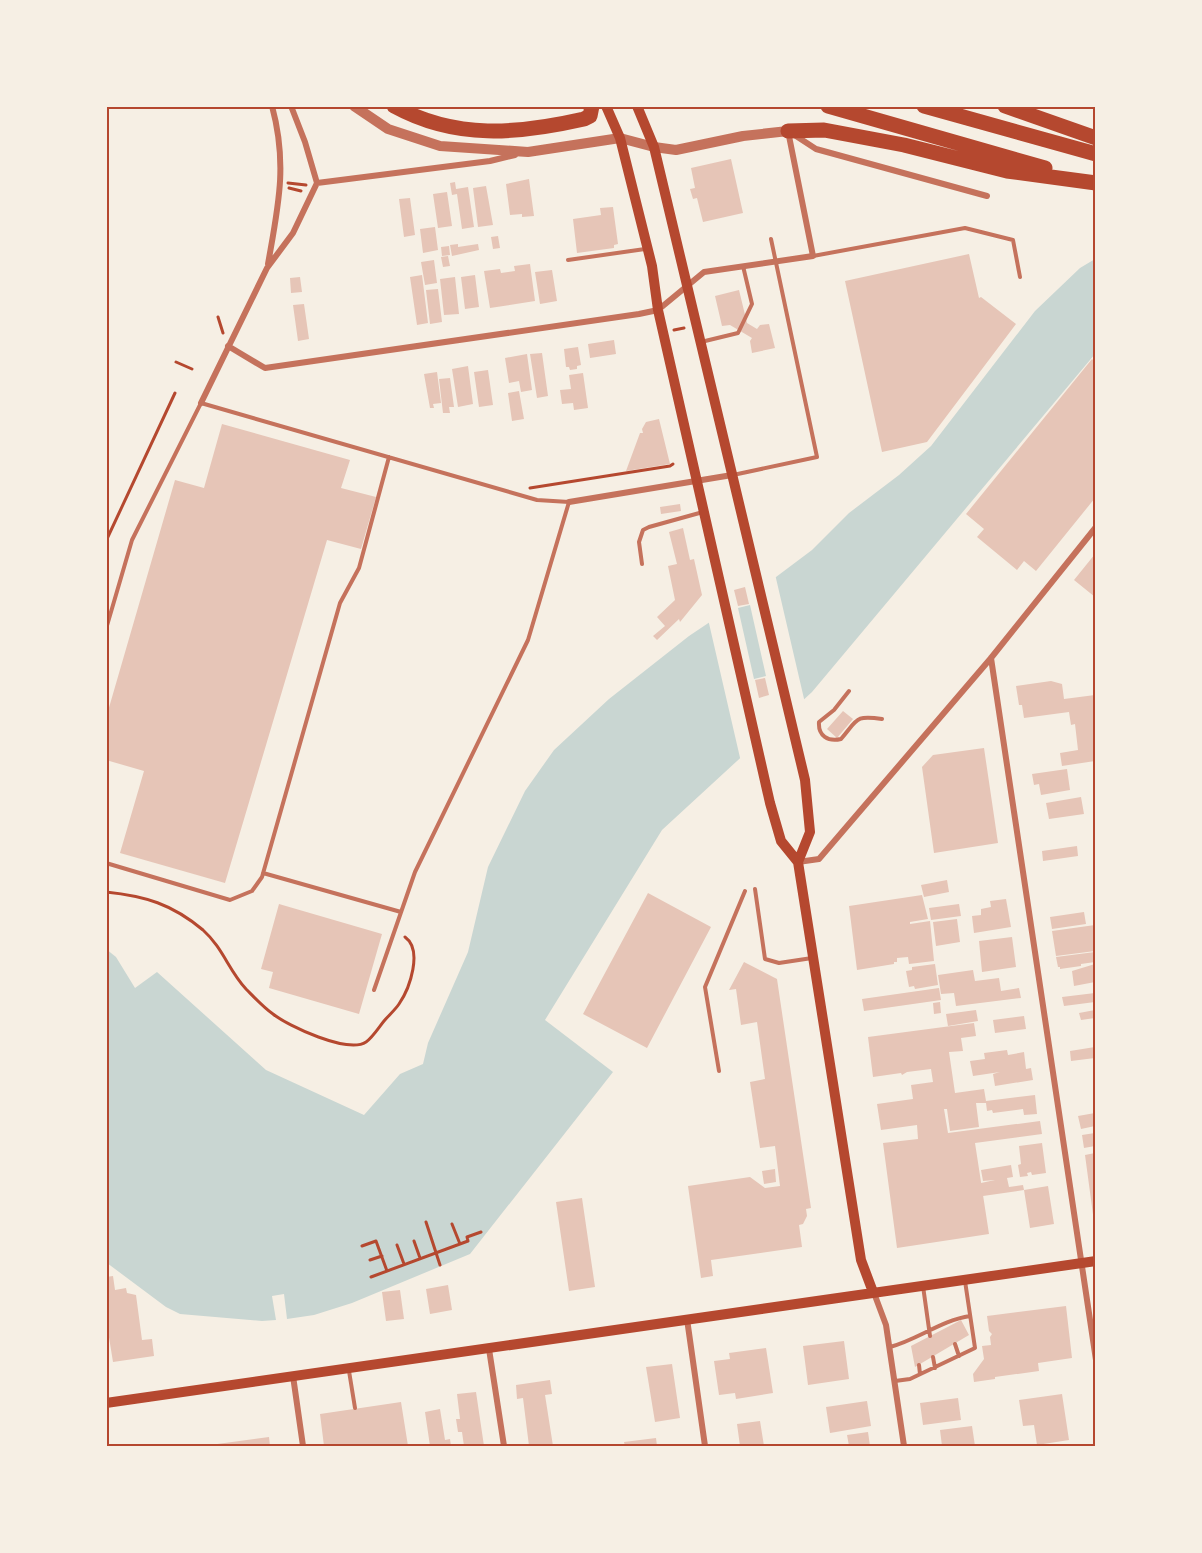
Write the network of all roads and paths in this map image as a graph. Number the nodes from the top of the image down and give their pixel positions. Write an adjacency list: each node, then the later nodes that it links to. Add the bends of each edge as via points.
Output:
1 (272, 106): 17 (street, via 282,161)
2 (291, 106): 18 (street)
3 (354, 106): 15 (street, via 388,129 440,147)
4 (394, 106): 5 (highway, via 428,122 471,131 503,131 584,119 590,116)
5 (592, 106)
6 (606, 106): 12 (main road)
7 (637, 106): 14 (main road)
8 (828, 106): 19 (highway)
9 (924, 106): 16 (highway)
10 (1005, 106): 13 (highway)
11 (788, 131): 14 (street, via 676,150); 19 (highway, via 824,130 1007,171); 22 (street, via 816,149); 25 (street)
12 (620, 138): 14 (street); 15 (street); 24 (main road)
13 (1095, 138)
14 (654, 147): 31 (main road)
15 (528, 152): 18 (street, via 490,161)
16 (1095, 154)
17 (280, 182): 18 (path); 29 (street)
18 (317, 183): 29 (street, via 293,233)
19 (1095, 183)
20 (289, 188): 21 (path)
21 (305, 192)
22 (987, 196)
23 (771, 239): 27 (lane)
24 (648, 248): 26 (lane); 32 (main road)
25 (813, 256): 27 (street); 30 (lane, via 965,228 1013,240)
26 (568, 260)
27 (775, 261): 28 (street); 43 (lane, via 817,456)
28 (743, 265): 31 (street, via 704,272); 35 (lane, via 752,304 738,333)
29 (267, 268): 36 (street)
30 (1020, 277)
31 (688, 285): 32 (street); 35 (main road)
32 (658, 310): 36 (street, via 265,368); 44 (main road)
33 (684, 328): 34 (path)
34 (674, 330)
35 (701, 342): 43 (main road)
36 (228, 346): 40 (street)
37 (176, 362): 38 (path)
38 (192, 369)
39 (175, 393): 49 (path)
40 (201, 403): 41 (lane); 51 (lane, via 132,540)
41 (390, 457): 45 (lane); 57 (lane, via 358,568 340,603)
42 (673, 464): 45 (path, via 525,489)
43 (732, 475): 44 (street); 55 (main road, via 805,780 810,832)
44 (697, 482): 46 (street); 47 (main road)
45 (518, 494): 46 (lane)
46 (569, 502): 61 (lane, via 528,640 415,872)
47 (704, 512): 50 (lane, via 643,530 639,542); 55 (main road, via 770,803 781,842)
48 (1095, 527): 52 (street)
49 (106, 541)
50 (642, 564)
51 (106, 629)
52 (991, 658): 55 (street, via 819,859); 78 (street)
53 (849, 691): 54 (lane, via 819,722 824,737 842,739 858,719)
54 (882, 719)
55 (798, 862): 63 (main road)
56 (106, 863): 57 (lane, via 230,900 252,891)
57 (263, 873): 61 (lane)
58 (755, 889): 63 (lane, via 765,959 779,963)
59 (745, 891): 65 (lane, via 705,987)
60 (106, 892): 62 (path, via 154,900 185,916 220,948 244,987 274,1015 343,1045 366,1042 401,1002 414,965 411,941)
61 (401, 912): 64 (lane)
62 (405, 936)
63 (813, 958): 85 (main road, via 861,1260)
64 (374, 990)
65 (719, 1071)
66 (426, 1222): 73 (path)
67 (452, 1224): 70 (path)
68 (482, 1232): 70 (path)
69 (414, 1241): 75 (path)
70 (460, 1244): 73 (path)
71 (397, 1245): 79 (path)
72 (362, 1246): 74 (path, via 376,1241)
73 (436, 1252): 75 (path); 80 (path)
74 (382, 1256): 76 (path); 81 (path)
75 (420, 1258): 79 (path)
76 (370, 1260)
77 (1095, 1261): 78 (main road)
78 (1082, 1263): 83 (main road); 94 (street)
79 (404, 1264): 81 (path)
80 (440, 1265)
81 (387, 1271): 82 (path)
82 (371, 1277)
83 (965, 1279): 84 (main road); 86 (lane)
84 (922, 1285): 85 (main road); 88 (lane)
85 (873, 1292): 87 (main road); 90 (street)
86 (970, 1316): 88 (lane); 92 (lane, via 975,1348)
87 (687, 1320): 91 (main road); 105 (street)
88 (930, 1334): 90 (lane)
89 (955, 1344): 92 (lane)
90 (890, 1347): 100 (street)
91 (489, 1349): 97 (main road); 104 (street)
92 (959, 1356): 96 (lane)
93 (933, 1357): 96 (lane)
94 (1095, 1360)
95 (919, 1365): 98 (lane)
96 (935, 1368): 98 (lane)
97 (349, 1369): 99 (main road); 102 (lane)
98 (920, 1374): 100 (lane)
99 (293, 1376): 101 (main road); 103 (street)
100 (895, 1381): 106 (street)
101 (106, 1403)
102 (355, 1408)
103 (303, 1446)
104 (504, 1446)
105 (705, 1446)
106 (904, 1446)

